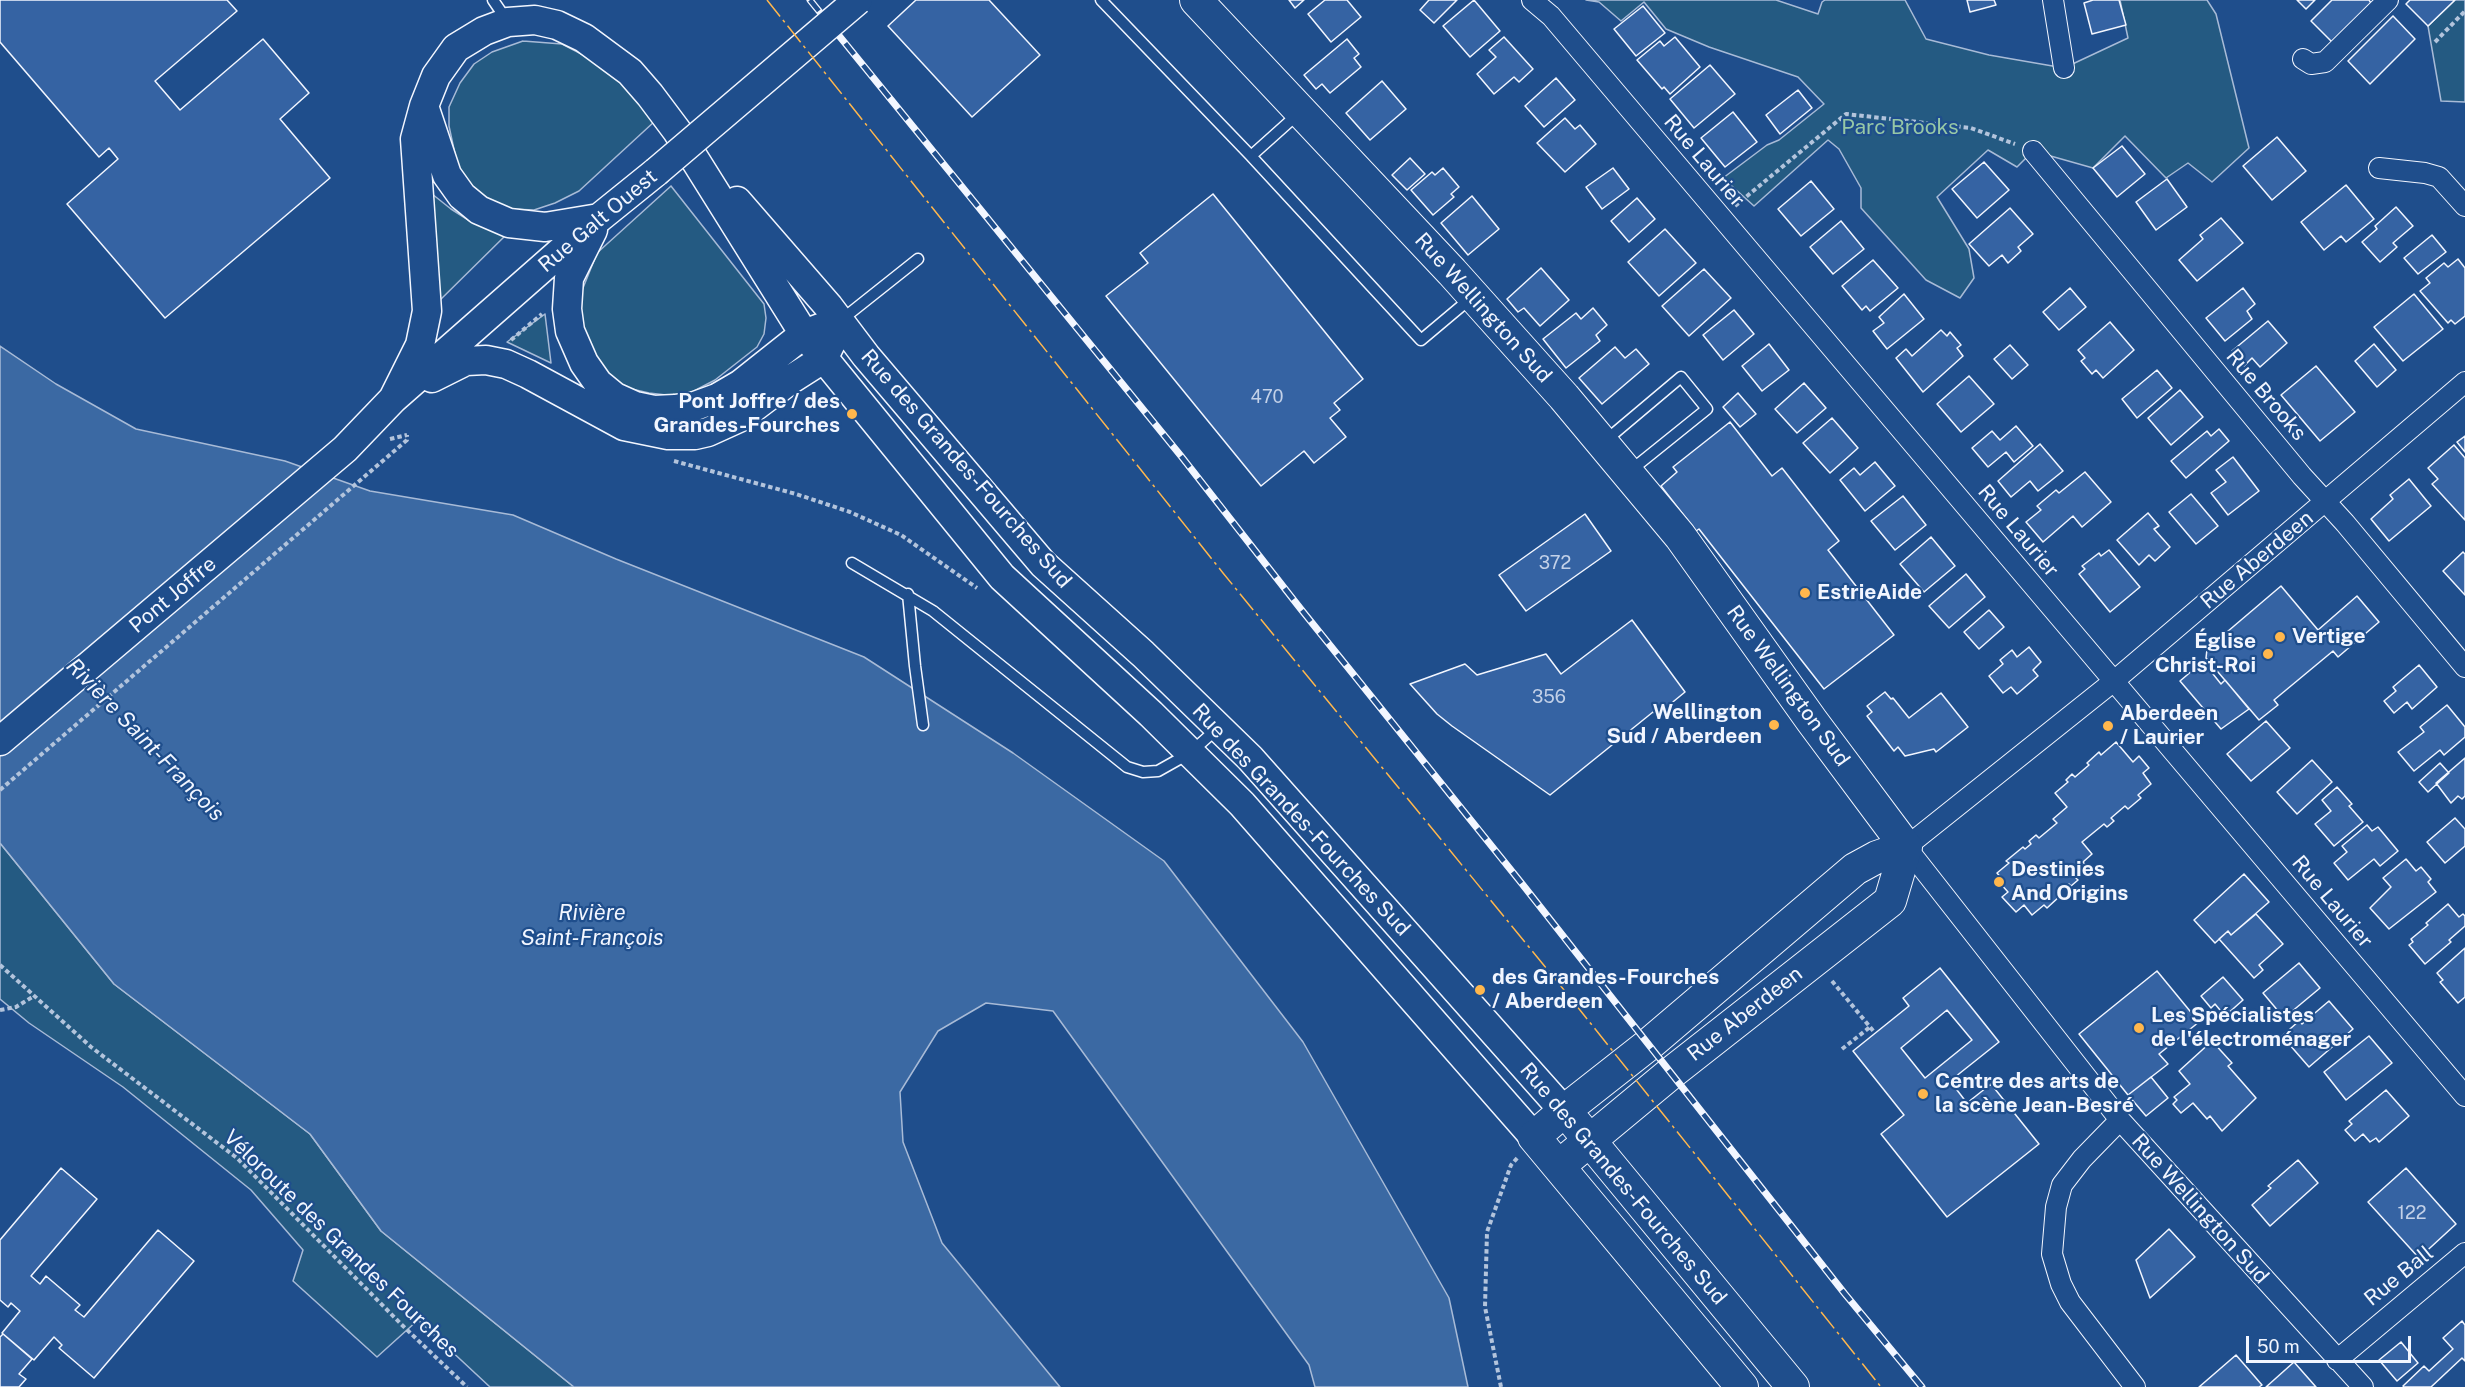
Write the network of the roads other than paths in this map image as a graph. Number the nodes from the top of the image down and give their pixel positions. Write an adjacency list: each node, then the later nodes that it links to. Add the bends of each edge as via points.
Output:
1 (858, 0): 17 (main road, Rue Galt Ouest, bridge)
2 (1101, 0): 14 (lane)
3 (1197, 0): 11 (main road, Rue Wellington Sud)
4 (1533, 0): 32 (street, Rue Laurier, via 1551,16)
5 (2053, 0): 9 (street)
6 (2388, 0): 8 (street, via 2325,62 2312,64)
7 (500, 11): 10 (main road, Rue des Grandes-Fourches Sud, via 484,31 456,48 436,76); 12 (main road, Rue des Grandes-Fourches Sud, via 557,25 584,38 630,72)
8 (2303, 59)
9 (2064, 68)
10 (424, 106): 17 (main road, via 447,175 462,196 479,210 509,223 545,227); 24 (main road, Rue des Grandes-Fourches Sud, via 415,139 427,311 420,345)
11 (1301, 112): 14 (lane); 19 (main road, Rue Wellington Sud)
12 (676, 131): 20 (main road, Rue des Grandes-Fourches Sud); 21 (main road, Rue des Grandes-Fourches Sud)
13 (2033, 151): 28 (street, Rue Brooks)
14 (1251, 156): 19 (lane, via 1420,340)
15 (2379, 168): 16 (street, via 2439,177)
16 (2465, 206)
17 (599, 218): 21 (main road, via 569,278 567,309 570,331 584,363 598,383 615,397 654,410 695,406 741,384); 24 (main road, Rue Galt Ouest)
18 (918, 259): 20 (lane)
19 (1473, 296): 25 (main road, Rue Wellington Sud)
20 (840, 321): 21 (main road); 22 (main road); 34 (main road, Rue des Grandes-Fourches Sud, via 1043,564)
21 (804, 334): 22 (main road, Rue des Grandes-Fourches Sud)
22 (823, 359): 24 (main road, via 741,417 695,435 668,435 624,426 528,374 486,360 466,361); 36 (main road, Rue des Grandes-Fourches Sud, via 1002,577)
23 (2465, 382): 28 (street, Rue Aberdeen)
24 (393, 399): 26 (main road, Rue Galt Ouest)
25 (1602, 443): 27 (main road, Rue Wellington Sud); 27 (lane, via 1682,377 1707,409)
26 (345, 449): 35 (main road, Pont Joffre)
27 (1627, 473): 37 (main road, Rue Wellington Sud, via 1680,536)
28 (2326, 502): 31 (street, Rue Brooks); 32 (street, Rue Aberdeen)
29 (852, 563): 30 (lane)
30 (908, 594): 33 (lane); 36 (lane, via 1127,767 1158,771)
31 (2465, 667)
32 (2114, 681): 37 (street, Rue Aberdeen); 38 (street, Rue Laurier)
33 (923, 725)
34 (1219, 727): 36 (lane); 39 (main road, Rue des Grandes-Fourches Sud)
35 (0, 741)
36 (1190, 753): 41 (main road, Rue des Grandes-Fourches Sud, via 1242,804)
37 (1906, 847): 39 (main road, Rue Aberdeen, via 1855,869); 40 (street, Rue Wellington Sud); 42 (main road, Rue Aberdeen, via 1890,901)
38 (2465, 1096)
39 (1564, 1111): 41 (main road, Rue Aberdeen); 42 (main road, Rue des Grandes-Fourches Sud)
40 (2120, 1120): 45 (street, Rue Wellington Sud); 48 (street, via 2062,1185 2052,1254 2070,1302)
41 (1534, 1137): 43 (main road, Rue des Grandes-Fourches Sud)
42 (1589, 1139): 43 (main road, Rue Aberdeen); 47 (main road, Rue des Grandes-Fourches Sud)
43 (1559, 1166): 46 (main road, Rue des Grandes-Fourches Sud)
44 (2465, 1253): 45 (street, Rue Ball)
45 (2337, 1360): 49 (street, Rue Wellington Sud)
46 (1742, 1387)
47 (1793, 1387)
48 (2136, 1387)
49 (2363, 1387)

